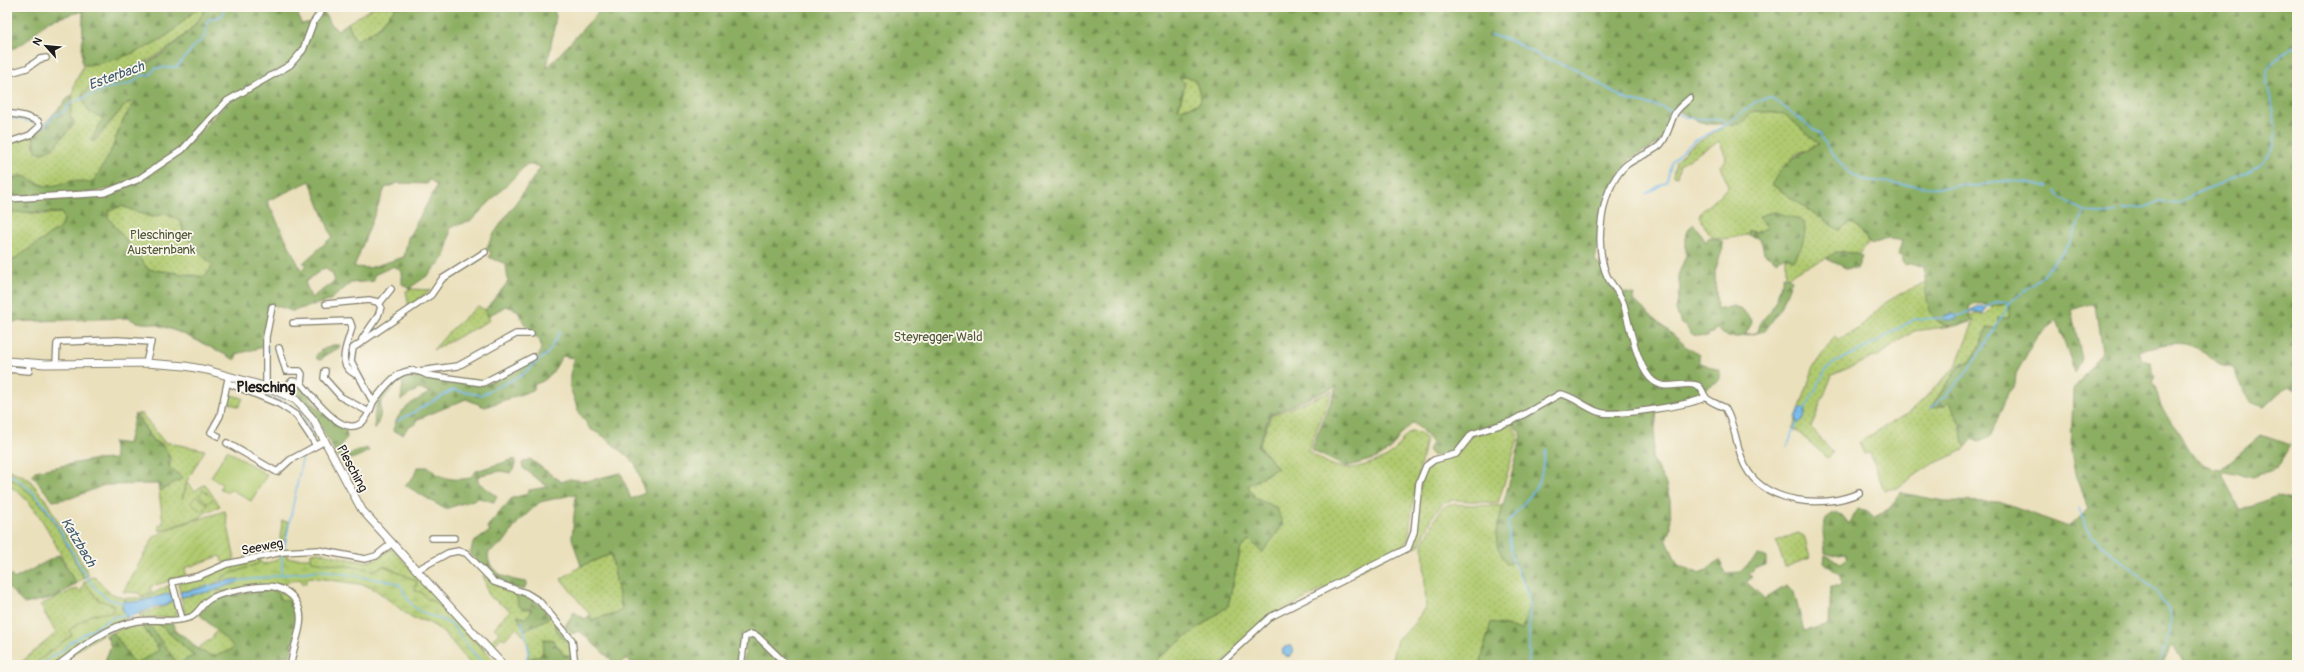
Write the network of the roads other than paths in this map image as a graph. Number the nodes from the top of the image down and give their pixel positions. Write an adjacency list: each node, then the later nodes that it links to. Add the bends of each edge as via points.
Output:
1 (324, 7): 7 (street, via 303,50 290,65 227,100 182,150 137,180 104,193)
2 (46, 58): 3 (street, via 27,68)
3 (7, 74)
4 (1690, 98): 30 (street, via 1675,113 1660,144 1628,164 1616,180 1606,202 1601,257 1608,277 1623,302 1643,369 1660,385 1696,385 1701,388)
5 (7, 113): 6 (street, via 38,121 38,129 30,135)
6 (7, 143)
7 (7, 200)
8 (485, 252): 15 (street, via 442,279 431,295)
9 (391, 289): 11 (street)
10 (326, 304): 11 (street, via 369,300)
11 (379, 304): 15 (street, via 381,307 378,316)
12 (272, 307): 28 (street, via 266,337)
13 (293, 323): 25 (street, via 350,321 352,327 343,351 344,359 351,372)
14 (531, 334): 23 (street, via 516,334 458,366)
15 (359, 343): 25 (street, via 351,357)
16 (279, 348): 27 (street, via 286,371 300,371)
17 (533, 357): 23 (street, via 483,383 427,375)
18 (7, 361): 19 (main road, Plesching)
19 (30, 363): 21 (main road, Plesching); 22 (street, via 29,371)
20 (146, 363): 21 (main road, Plesching); 21 (street, via 151,342 117,340 59,342); 26 (main road, Plesching, via 190,367)
21 (56, 364)
22 (7, 369)
23 (419, 371): 31 (street, via 396,375)
24 (326, 372): 32 (street, via 324,378 335,392)
25 (358, 375): 31 (street)
26 (228, 379): 28 (main road, Plesching); 33 (street, via 220,416 211,432); 36 (street, via 296,415)
27 (301, 383): 29 (street, via 292,381); 32 (street, via 321,408 340,424 349,426 358,423)
28 (266, 387): 29 (main road, Plesching)
29 (282, 392): 34 (main road, Plesching, via 302,405)
30 (1705, 397): 37 (street, via 1725,408 1745,466 1753,478 1766,489 1784,496 1818,501 1846,499); 49 (street, via 1665,408 1617,415 1599,412 1560,394 1507,423 1472,434 1456,454 1434,460 1423,470 1414,532 1408,548 1270,617)
31 (373, 402): 32 (street)
32 (368, 412)
33 (218, 436)
34 (325, 441): 36 (street); 40 (main road, Plesching, via 359,505)
35 (227, 443): 36 (street, via 276,472 290,460)
36 (316, 445)
37 (1860, 493)
38 (432, 538): 39 (street)
39 (454, 538)
40 (392, 543): 41 (main road, Plesching); 42 (street, Seeweg, via 376,556 365,559 318,550 282,552 227,564 199,576 172,582)
41 (417, 570): 45 (main road, Plesching); 46 (street, via 439,556 458,551 466,553 494,582 526,593 539,601 572,640)
42 (182, 619): 43 (street, via 128,622 89,643); 44 (street, via 194,615 206,601 218,595 265,586 278,588 293,597 300,613)
43 (58, 665)
44 (291, 665)
45 (503, 665)
46 (575, 665)
47 (741, 665): 48 (street, via 743,643 745,637 751,634 757,636)
48 (787, 665)
49 (1218, 665)

